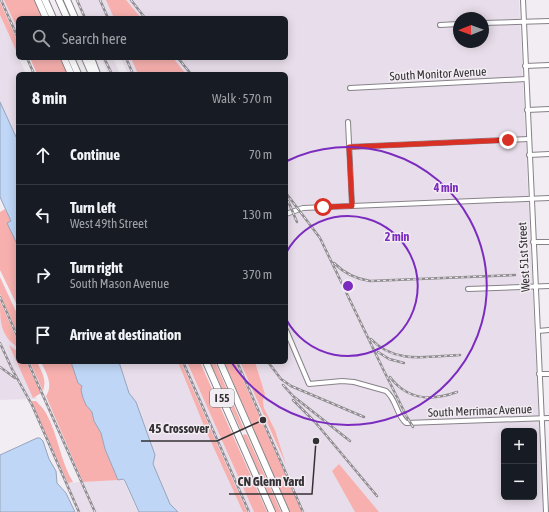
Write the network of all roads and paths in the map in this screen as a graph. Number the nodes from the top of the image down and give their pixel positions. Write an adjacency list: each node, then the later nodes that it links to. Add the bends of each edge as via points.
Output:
1 (38, 0): 6 (highway)
2 (45, 0): 7 (highway)
3 (59, 0): 8 (highway)
4 (67, 0): 9 (highway)
5 (522, 0): 11 (street, West 51st Street)
6 (45, 16)
7 (52, 16)
8 (66, 16)
9 (74, 16)
10 (549, 21): 11 (street)
11 (524, 22): 12 (street); 20 (street, West 51st Street)
12 (489, 23)
13 (453, 24): 14 (street)
14 (440, 25)
15 (65, 60): 21 (highway)
16 (72, 60): 22 (highway)
17 (86, 60): 23 (highway)
18 (92, 60): 24 (highway)
19 (549, 65): 20 (street)
20 (525, 66): 25 (street, West 51st Street)
21 (70, 72)
22 (77, 72)
23 (91, 72)
24 (96, 72)
25 (526, 79): 26 (street, South Monitor Avenue); 28 (street, West 51st Street)
26 (350, 88)
27 (549, 109): 28 (street)
28 (527, 110): 30 (street, West 51st Street)
29 (348, 122): 31 (street)
30 (528, 139): 31 (street); 32 (street, West 51st Street)
31 (349, 147): 36 (street)
32 (529, 154): 33 (street); 34 (street, West 51st Street)
33 (549, 154)
34 (531, 198): 35 (street); 36 (street); 38 (street, West 51st Street)
35 (549, 198)
36 (352, 206): 37 (street, via 303,208)
37 (288, 213)
38 (533, 242): 39 (street); 40 (street, West 51st Street)
39 (549, 242)
40 (536, 286): 41 (street); 42 (street); 44 (street, West 51st Street)
41 (549, 286)
42 (468, 289)
43 (549, 330): 44 (street)
44 (538, 331): 48 (street, West 51st Street)
45 (288, 335): 51 (street, South Merrimac Avenue, via 309,384 354,382 386,391 391,395 406,423)
46 (207, 364): 55 (highway, I 55)
47 (221, 364): 56 (highway, I 55)
48 (539, 374): 49 (street); 51 (street, West 51st Street)
49 (549, 374)
50 (549, 418): 51 (street, South Merrimac Avenue)
51 (541, 419): 53 (street, West 51st Street)
52 (549, 462): 53 (street)
53 (543, 463): 54 (street, West 51st Street)
54 (547, 507): 57 (street, West 51st Street)
55 (272, 512)
56 (286, 512)
57 (546, 512)

